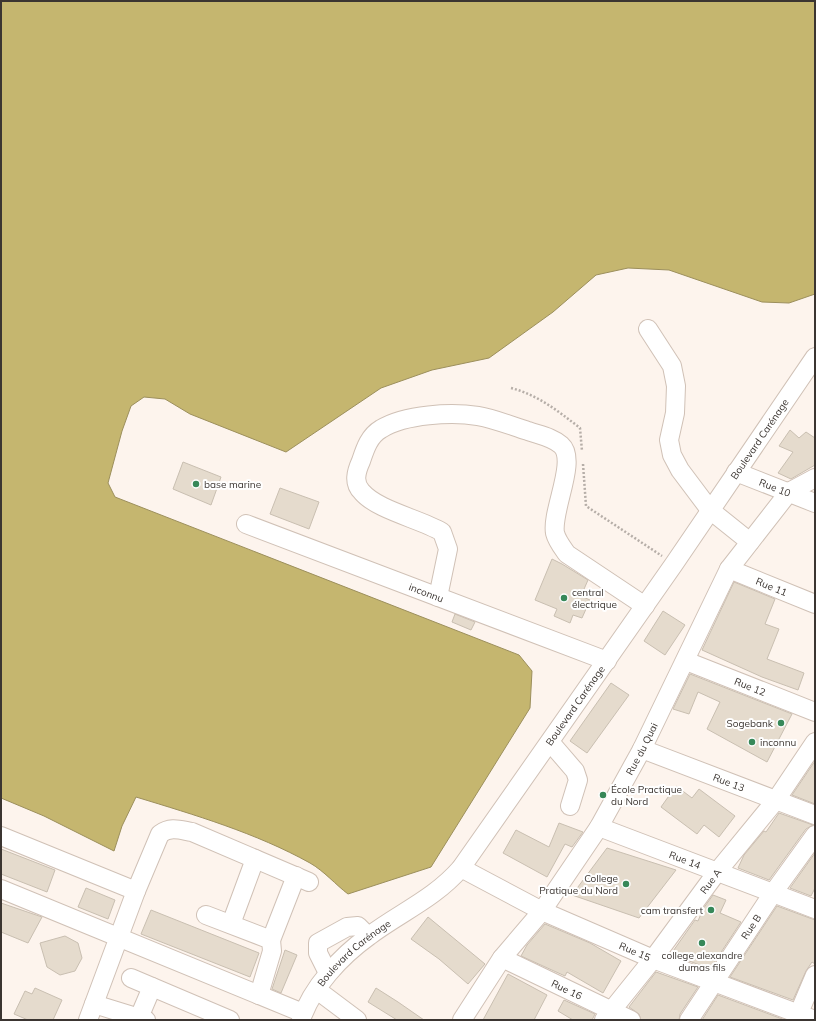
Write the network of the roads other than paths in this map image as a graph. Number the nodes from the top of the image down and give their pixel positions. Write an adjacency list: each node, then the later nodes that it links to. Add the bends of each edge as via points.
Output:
1 (648, 329): 7 (street, via 672,366 676,386 670,440 672,454 680,470)
2 (815, 357): 3 (street, Boulevard Carénage)
3 (736, 472): 5 (street, Rue 10); 7 (street, Boulevard Carénage)
4 (815, 478): 5 (street, Rue du Quai)
5 (790, 492): 6 (street, Rue 10); 9 (street, Rue du Quai)
6 (815, 503)
7 (710, 510): 9 (street); 13 (street, Boulevard Carénage)
8 (246, 524): 11 (street, inconnu)
9 (750, 542): 10 (street, Rue du Quai)
10 (729, 569): 12 (street, Rue 11); 15 (street, Rue du Quai)
11 (438, 597): 13 (street, via 448,550 442,532 372,502 361,492 356,482 357,472 369,441 381,428 430,415 478,416 550,438 562,446 567,453 567,464 556,515 555,532 559,543 567,554); 14 (street, inconnu)
12 (815, 604)
13 (645, 606): 14 (street, Boulevard Carénage)
14 (607, 661): 17 (street, Boulevard Carénage)
15 (686, 661): 16 (street, Rue 12); 19 (street, Rue du Quai)
16 (815, 712)
17 (550, 742): 21 (street, via 575,771 577,784); 27 (street, Boulevard Carénage)
18 (815, 742): 20 (street, Rue A)
19 (642, 749): 20 (street, Rue 13); 23 (street, Rue du Quai)
20 (776, 800): 22 (street, Rue 13); 28 (street, Rue A)
21 (570, 806)
22 (815, 815)
23 (599, 827): 28 (street, Rue 14); 33 (street, Rue du Quai)
24 (815, 835): 31 (street, Rue B)
25 (1, 836): 30 (street)
26 (255, 859): 30 (street, via 192,832 166,829 160,834); 35 (street); 38 (street, via 302,879)
27 (462, 868): 33 (street, Rue 15); 36 (street, Boulevard Carénage, via 448,884 426,900)
28 (717, 872): 31 (street, Rue 14); 40 (street, Rue A)
29 (1, 889): 37 (street)
30 (136, 891): 37 (street)
31 (773, 893): 32 (street, Rue 14); 44 (street, Rue B)
32 (815, 909)
33 (542, 911): 39 (street, Rue du Quai); 40 (street, Rue 15)
34 (206, 915): 35 (street)
35 (231, 924): 38 (street)
36 (368, 936): 41 (street, Boulevard Carénage); 41 (street, via 358,926 351,925 318,943 318,953)
37 (118, 937): 47 (street); 48 (street)
38 (271, 940): 47 (street, via 272,951)
39 (502, 958): 49 (street, Rue 16); 55 (street, Rue du Quai)
40 (653, 959): 44 (street, Rue 15); 49 (street, Rue A)
41 (328, 973): 46 (street, Boulevard Carénage)
42 (815, 975): 51 (street)
43 (131, 978): 45 (street)
44 (713, 983): 51 (street, Rue 15); 57 (street, Rue B)
45 (152, 987): 52 (street); 53 (street)
46 (317, 990): 50 (street, Boulevard Carénage); 54 (street)
47 (258, 995): 50 (street)
48 (91, 1012): 52 (street)
49 (607, 1015): 56 (street, Rue 16)
50 (302, 1017)
51 (797, 1017): 58 (street, Rue 15)
52 (141, 1019)
53 (230, 1020)
54 (357, 1020)
55 (462, 1020)
56 (631, 1020)
57 (689, 1020)
58 (815, 1020)

